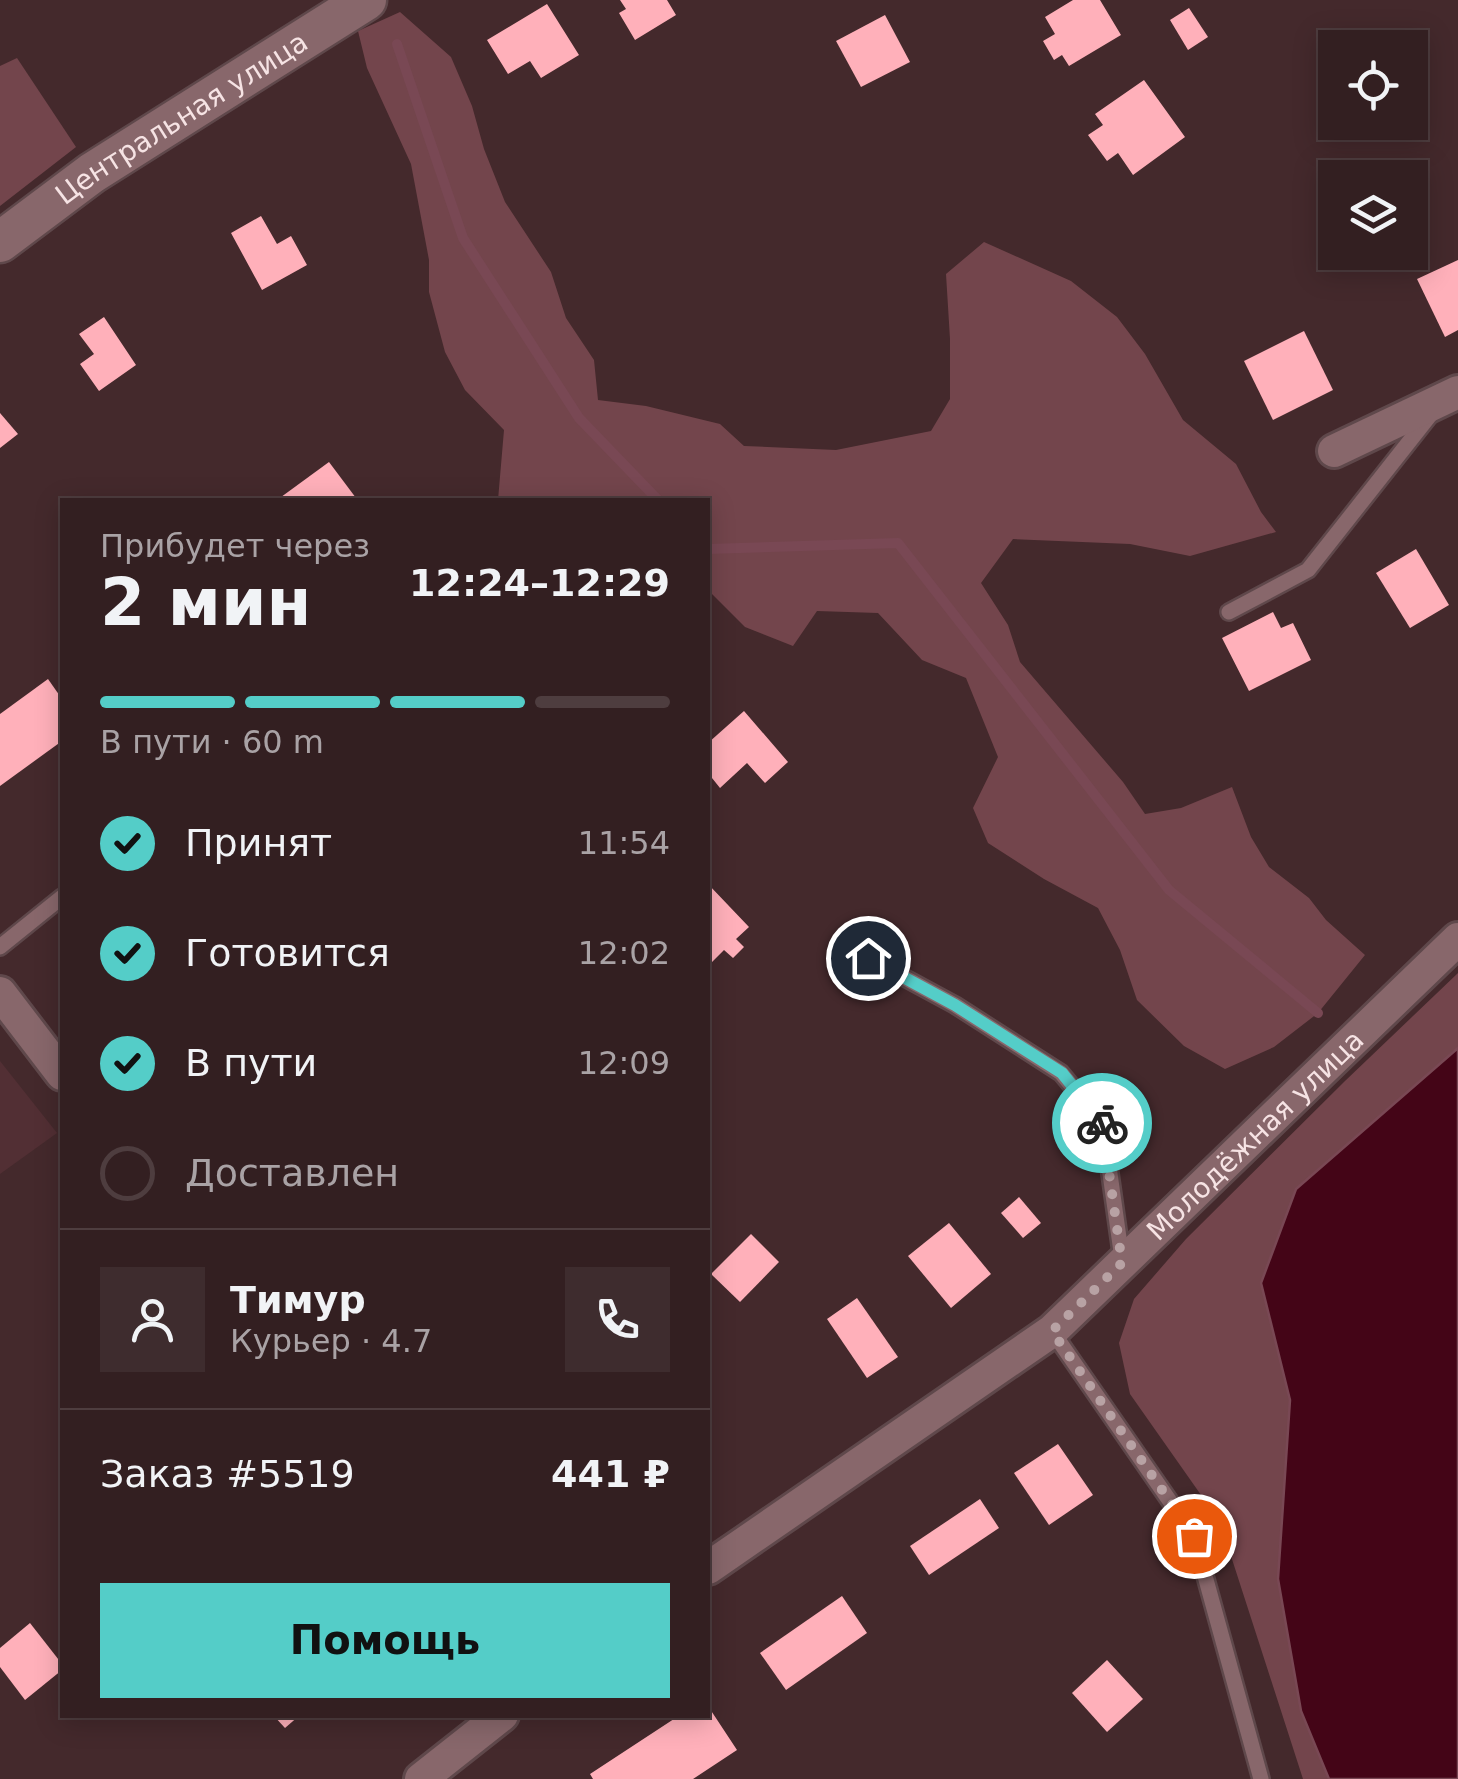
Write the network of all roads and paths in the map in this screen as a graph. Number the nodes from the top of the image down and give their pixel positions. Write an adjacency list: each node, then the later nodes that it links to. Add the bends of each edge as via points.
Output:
1 (366, 0): 2 (street, Центральная улица, via 92,173)
2 (0, 242)
3 (1450, 396): 4 (street); 5 (lane, via 1308,570)
4 (1334, 450)
5 (1229, 612)
6 (60, 898): 8 (lane)
7 (1458, 939): 12 (street, Молодёжная улица)
8 (0, 947)
9 (868, 958): 12 (lane, via 1062,1073 1103,1124)
10 (0, 993): 11 (street)
11 (60, 1071)
12 (1122, 1263): 13 (street, Молодёжная улица)
13 (1052, 1331): 14 (street, Молодёжная улица); 17 (lane, via 1194,1536)
14 (710, 1567)
15 (498, 1718): 16 (street)
16 (422, 1779)
17 (1261, 1779)

